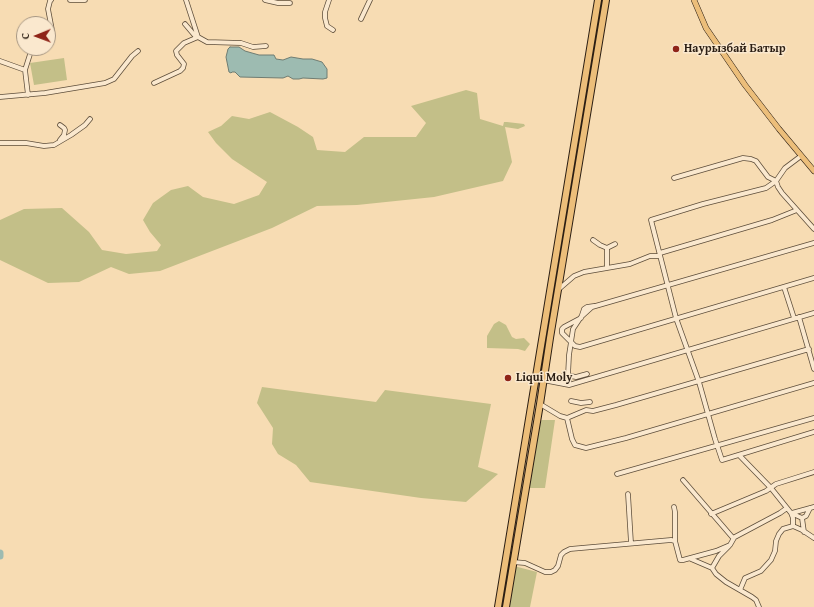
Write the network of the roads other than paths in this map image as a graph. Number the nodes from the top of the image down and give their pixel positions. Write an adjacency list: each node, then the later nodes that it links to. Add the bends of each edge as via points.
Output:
1 (52, 0): 13 (street, via 48,9)
2 (70, 0): 3 (street)
3 (85, 0)
4 (186, 0): 17 (street)
5 (265, 0): 11 (street)
6 (329, 0): 16 (street, via 325,18 327,26)
7 (370, 0): 14 (street)
8 (598, 0): 94 (highway)
9 (606, 0): 45 (highway)
10 (694, 0): 30 (main road, via 706,28 745,85)
11 (277, 1): 12 (street)
12 (290, 3)
13 (49, 16)
14 (361, 19)
15 (184, 24): 17 (street)
16 (333, 30)
17 (197, 37): 18 (street, via 207,42); 23 (street, via 176,50 184,64 180,72)
18 (266, 46)
19 (138, 51): 24 (street, via 110,81)
20 (29, 56): 22 (street)
21 (0, 62): 22 (street)
22 (25, 70): 24 (street)
23 (154, 83)
24 (28, 95): 25 (street)
25 (0, 96)
26 (90, 119): 29 (street, via 76,132)
27 (60, 125): 29 (street, via 64,128 64,135)
28 (0, 143): 29 (street, via 44,146)
29 (55, 144)
30 (801, 156): 31 (main road); 33 (street, via 785,168)
31 (814, 171)
32 (674, 178): 33 (street, via 742,158 756,161 768,177)
33 (776, 181): 34 (street, via 782,193); 40 (street, via 766,188 650,220)
34 (797, 210): 35 (street); 40 (street)
35 (814, 229)
36 (593, 240): 39 (street)
37 (814, 243): 43 (street)
38 (615, 244): 39 (street)
39 (607, 248): 41 (street)
40 (660, 254): 41 (street, via 630,264); 43 (street)
41 (607, 267): 45 (street, via 574,276)
42 (814, 278): 44 (street)
43 (668, 285): 48 (street, via 596,306); 49 (street)
44 (784, 287): 49 (street); 50 (street)
45 (558, 290): 57 (highway)
46 (814, 312): 47 (street)
47 (799, 317): 50 (street); 52 (street)
48 (581, 318): 51 (street, via 573,329); 51 (street, via 562,329 562,333)
49 (676, 318): 51 (street, via 580,347); 53 (street)
50 (794, 318): 53 (street)
51 (571, 343): 56 (street)
52 (809, 349): 54 (street); 58 (street)
53 (688, 350): 58 (street); 59 (street)
54 (814, 369)
55 (587, 374): 56 (street)
56 (568, 376): 59 (street)
57 (543, 380): 59 (street); 64 (highway)
58 (699, 382): 65 (street); 66 (street)
59 (569, 383)
60 (814, 383): 66 (street)
61 (571, 401): 63 (street)
62 (590, 402): 63 (street)
63 (581, 403): 65 (street)
64 (540, 404): 67 (street); 91 (highway)
65 (593, 411): 67 (street, via 586,410)
66 (708, 414): 67 (street, via 586,448 575,445); 70 (street)
67 (567, 418)
68 (814, 418): 70 (street)
69 (814, 432): 71 (street)
70 (717, 446): 71 (street, via 722,460); 73 (street)
71 (739, 455): 75 (street)
72 (814, 472): 75 (street, via 776,484)
73 (617, 474)
74 (682, 480): 80 (street)
75 (771, 488): 78 (street); 80 (street)
76 (628, 494): 88 (street)
77 (674, 507): 87 (street)
78 (787, 508): 81 (street); 85 (street)
79 (812, 508): 81 (street); 82 (street)
80 (711, 514): 85 (street)
81 (791, 514): 82 (street); 83 (street)
82 (802, 518): 84 (street)
83 (793, 526): 84 (street); 93 (street, via 783,529 776,541 771,560 761,571 745,578)
84 (804, 532): 86 (street)
85 (734, 538): 89 (street)
86 (814, 538)
87 (675, 541): 88 (street); 90 (street, via 680,560)
88 (631, 543): 91 (street, via 570,549 561,555 558,566 551,572 544,572 525,563)
89 (730, 545): 90 (street); 92 (street)
90 (690, 558): 92 (street)
91 (513, 562): 95 (highway)
92 (712, 568): 93 (street, via 726,582)
93 (740, 590): 96 (street, via 756,600)
94 (498, 607)
95 (506, 607)
96 (759, 607)

